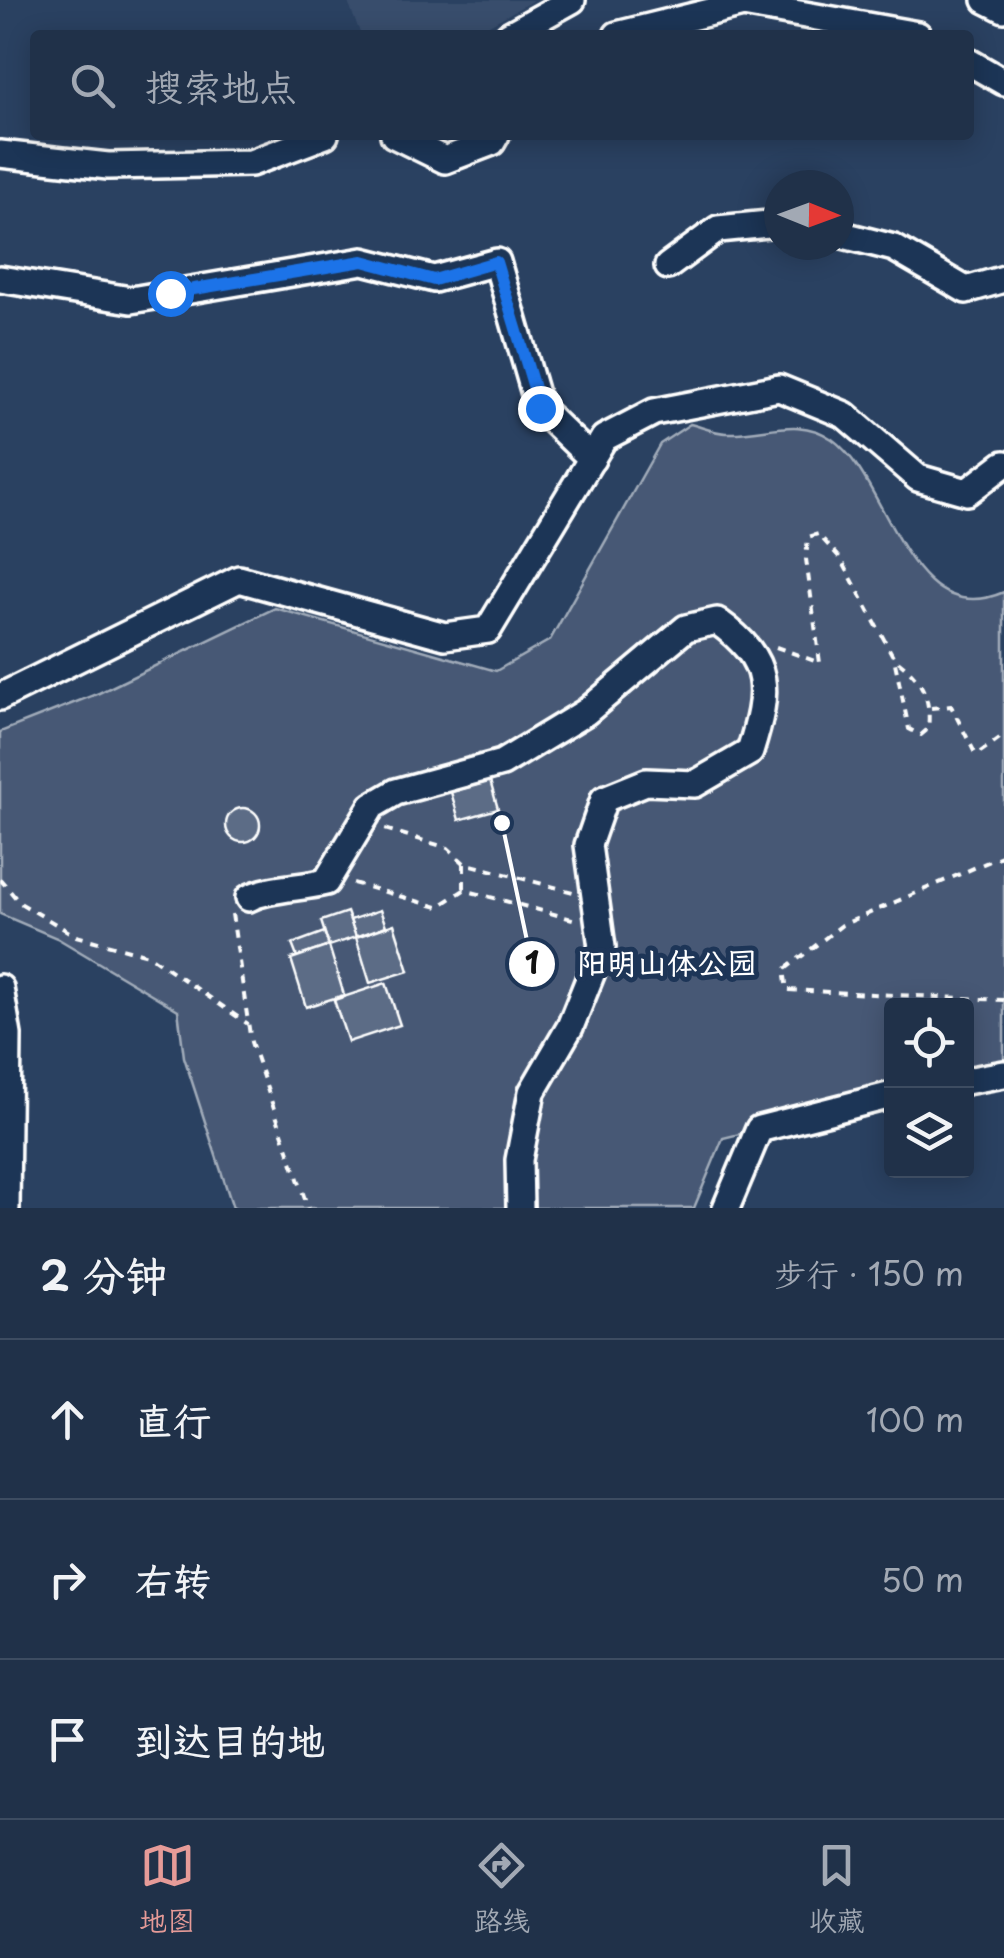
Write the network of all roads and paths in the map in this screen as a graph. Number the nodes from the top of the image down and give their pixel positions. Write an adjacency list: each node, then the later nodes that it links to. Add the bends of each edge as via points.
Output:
1 (572, 0): 4 (street)
2 (986, 0): 3 (street)
3 (1004, 10)
4 (517, 30)
5 (637, 30): 6 (street, via 743,4)
6 (890, 30)
7 (974, 65): 8 (street)
8 (1004, 82)
9 (312, 140): 12 (street, via 251,163 108,166)
10 (404, 140): 11 (street, via 445,160)
11 (493, 140)
12 (0, 154)
13 (764, 225): 15 (street, via 718,230)
14 (854, 238): 16 (street, via 894,248 966,290)
15 (668, 266)
16 (1004, 279)
17 (0, 280): 18 (street, via 131,300 363,261 434,280 496,262 540,408)
18 (592, 459): 19 (street, via 604,438 654,412 778,388 844,415 918,478 967,492); 22 (street, via 488,630 445,636 239,579)
19 (1004, 464)
20 (747, 648): 21 (path, via 767,643 820,663 806,559 808,537 818,534 840,559); 25 (street, via 717,621 686,628 586,712 502,763 396,792 372,806); 32 (street, via 761,667 764,705 750,752 694,784 646,782 604,799 588,845)
21 (894, 658): 23 (path, via 922,684); 23 (path, via 909,730 920,735 928,729)
22 (0, 697)
23 (931, 708): 24 (path, via 951,706 976,754)
24 (1004, 735)
25 (363, 822): 27 (path, via 448,848); 28 (street)
26 (1004, 854): 35 (path, via 842,925 784,970 786,990)
27 (464, 863): 30 (path); 32 (path)
28 (330, 875): 30 (path, via 438,907); 31 (street, via 326,882 288,892 262,890)
29 (0, 879): 36 (path, via 20,903 76,936 148,955)
30 (464, 890): 33 (path)
31 (249, 898): 36 (path, via 232,913)
32 (597, 898): 33 (street)
33 (600, 927): 42 (street, via 602,947 570,1027 532,1092 519,1160)
34 (0, 988): 40 (street, via 8,1035)
35 (1004, 1000)
36 (248, 1024): 41 (path)
37 (1004, 1074): 38 (street)
38 (974, 1080)
39 (884, 1097): 43 (street, via 759,1129)
40 (6, 1208)
41 (308, 1208)
42 (520, 1208)
43 (726, 1208)

